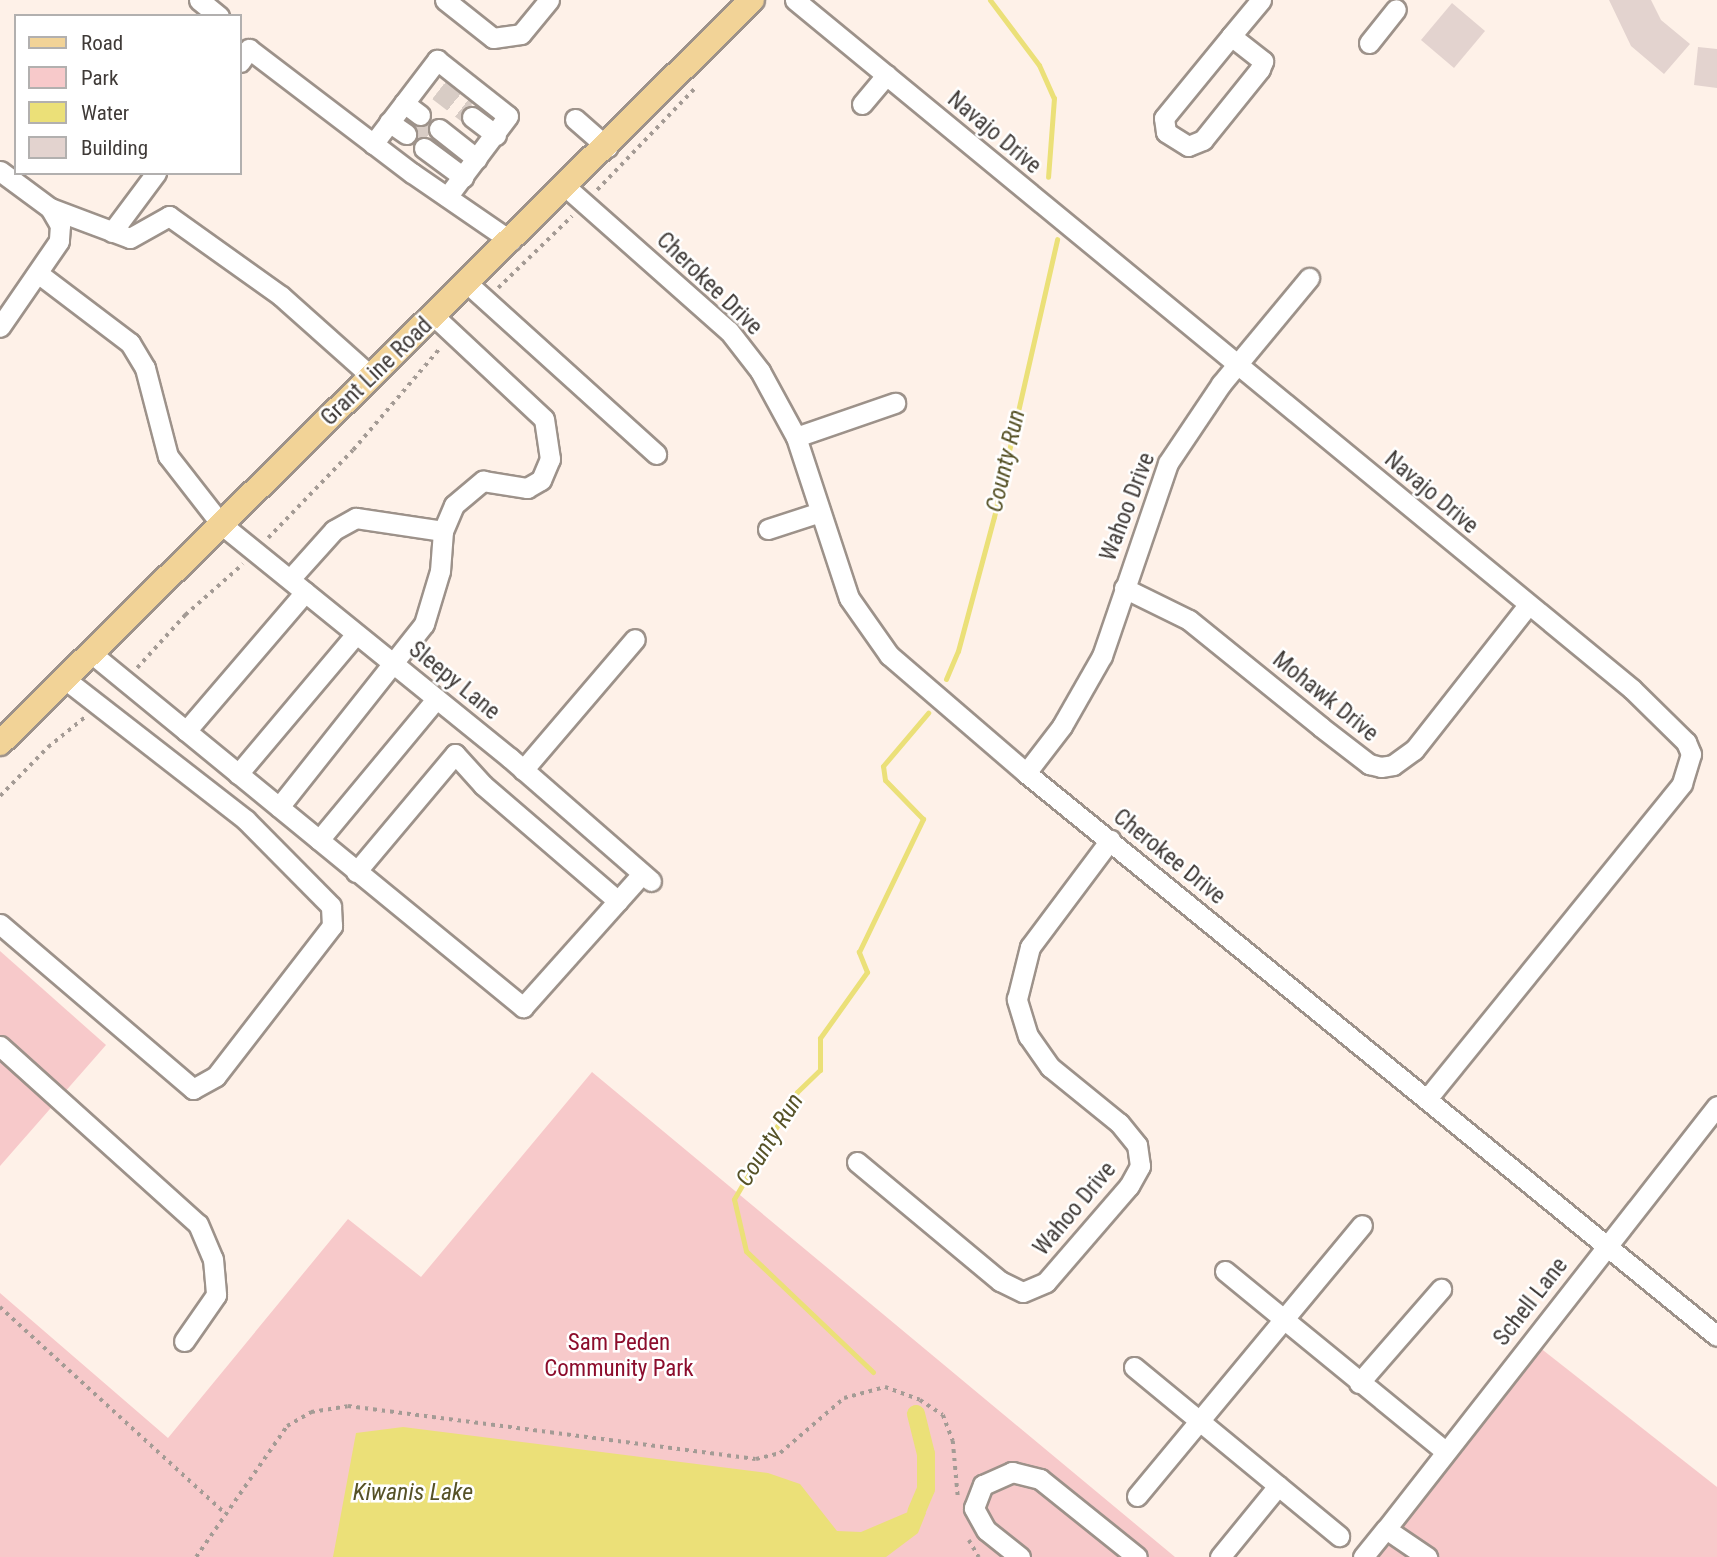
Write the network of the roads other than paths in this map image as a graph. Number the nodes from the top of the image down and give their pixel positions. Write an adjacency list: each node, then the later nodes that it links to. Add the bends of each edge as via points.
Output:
1 (199, 0): 8 (street)
2 (445, 0): 3 (street, via 493,38 521,34)
3 (549, 0)
4 (752, 0): 21 (main road, Grant Line Road)
5 (795, 0): 13 (street, Navajo Drive)
6 (1261, 0): 9 (street)
7 (1395, 3): 10 (street)
8 (216, 14)
9 (1231, 36): 9 (street, via 1164,118 1166,132 1188,146 1203,140 1260,69 1263,61)
10 (1369, 43)
11 (243, 49): 20 (street)
12 (426, 74): 14 (street); 18 (street, via 436,60 504,111 508,116); 20 (street, via 405,119)
13 (886, 75): 15 (street); 35 (street, Navajo Drive)
14 (442, 86)
15 (862, 104)
16 (476, 112): 18 (street)
17 (575, 119): 21 (street)
18 (500, 129): 22 (street)
19 (432, 139): 22 (street)
20 (373, 144): 26 (street)
21 (607, 147): 25 (main road, Grant Line Road)
22 (470, 168): 26 (street)
23 (0, 171): 27 (street)
24 (155, 175): 28 (street)
25 (566, 187): 29 (main road, Grant Line Road); 38 (street, Cherokee Drive, via 729,331 760,371)
26 (447, 197): 29 (street)
27 (50, 208): 28 (street); 30 (street, via 60,225 59,241)
28 (112, 232): 36 (street, via 130,238 169,216 281,296)
29 (510, 241): 32 (main road, Grant Line Road)
30 (39, 274): 34 (street); 41 (street, Sleepy Lane, via 130,343 145,368 168,456)
31 (1309, 278): 35 (street, Wahoo Drive)
32 (467, 284): 33 (main road, Grant Line Road); 39 (street)
33 (434, 316): 36 (main road, Grant Line Road); 43 (street, via 544,419 550,459 541,480 527,488 483,481 454,505)
34 (0, 327)
35 (1237, 366): 45 (street, Wahoo Drive, via 1191,424 1168,463); 47 (street, Navajo Drive)
36 (372, 377): 41 (main road, Grant Line Road)
37 (894, 403): 38 (street)
38 (796, 437): 40 (street, Cherokee Drive)
39 (656, 454)
40 (820, 512): 42 (street); 57 (street, Cherokee Drive, via 840,576 873,636 907,672)
41 (222, 524): 44 (street, Sleepy Lane); 50 (main road, Grant Line Road)
42 (768, 529)
43 (443, 531): 44 (street, via 356,518 334,530); 51 (street, via 440,571 424,624)
44 (290, 579): 46 (street, Sleepy Lane)
45 (1124, 588): 47 (street, Mohawk Drive, via 1189,620 1369,764 1381,767 1393,765 1414,750); 57 (street, Wahoo Drive, via 1102,656 1082,694)
46 (306, 592): 48 (street, Sleepy Lane); 54 (street)
47 (1528, 605): 66 (street, Navajo Drive, via 1677,729 1691,754 1689,771)
48 (356, 634): 51 (street, Sleepy Lane); 58 (street)
49 (635, 639): 56 (street)
50 (91, 653): 52 (main road, Grant Line Road); 54 (street)
51 (395, 665): 53 (street, Sleepy Lane); 59 (street)
52 (65, 679): 55 (main road, Grant Line Road); 64 (street, via 246,820 331,906 332,926 216,1076 193,1089)
53 (436, 699): 56 (street, Sleepy Lane); 61 (street)
54 (186, 731): 58 (street)
55 (0, 743)
56 (523, 770): 63 (street, Sleepy Lane, via 646,877)
57 (1026, 773): 60 (street, Cherokee Drive)
58 (239, 774): 59 (street)
59 (279, 807): 61 (street)
60 (1110, 840): 66 (street, Cherokee Drive); 68 (street, Wahoo Drive, via 1030,947 1017,999 1028,1036 1050,1068 1119,1123 1137,1145 1140,1166 1129,1186 1046,1282 1023,1292 1000,1281)
61 (318, 841): 62 (street)
62 (356, 873): 63 (street, via 523,1007); 63 (street, via 456,754 483,785)
63 (618, 901)
64 (0, 924)
65 (0, 1046): 75 (street, via 198,1224 214,1259 216,1295)
66 (1428, 1098): 70 (street, Cherokee Drive)
67 (1717, 1106): 70 (street, Schell Lane)
68 (857, 1162)
69 (1362, 1225): 73 (street)
70 (1605, 1247): 74 (street, Cherokee Drive); 79 (street, Schell Lane)
71 (1225, 1270): 73 (street)
72 (1441, 1289): 77 (street)
73 (1282, 1321): 77 (street); 78 (street)
74 (1717, 1336)
75 (184, 1341)
76 (1134, 1367): 78 (street)
77 (1359, 1383): 79 (street)
78 (1198, 1423): 80 (street); 81 (street)
79 (1445, 1451): 82 (street, Schell Lane)
80 (1278, 1486): 83 (street); 86 (street)
81 (1138, 1496)
82 (1386, 1529): 87 (street, Schell Lane); 88 (street)
83 (1339, 1536)
84 (1020, 1557): 85 (street, via 986,1530 974,1508 983,1485 1012,1472 1040,1479)
85 (1137, 1557)
86 (1220, 1557)
87 (1363, 1557)
88 (1427, 1557)

